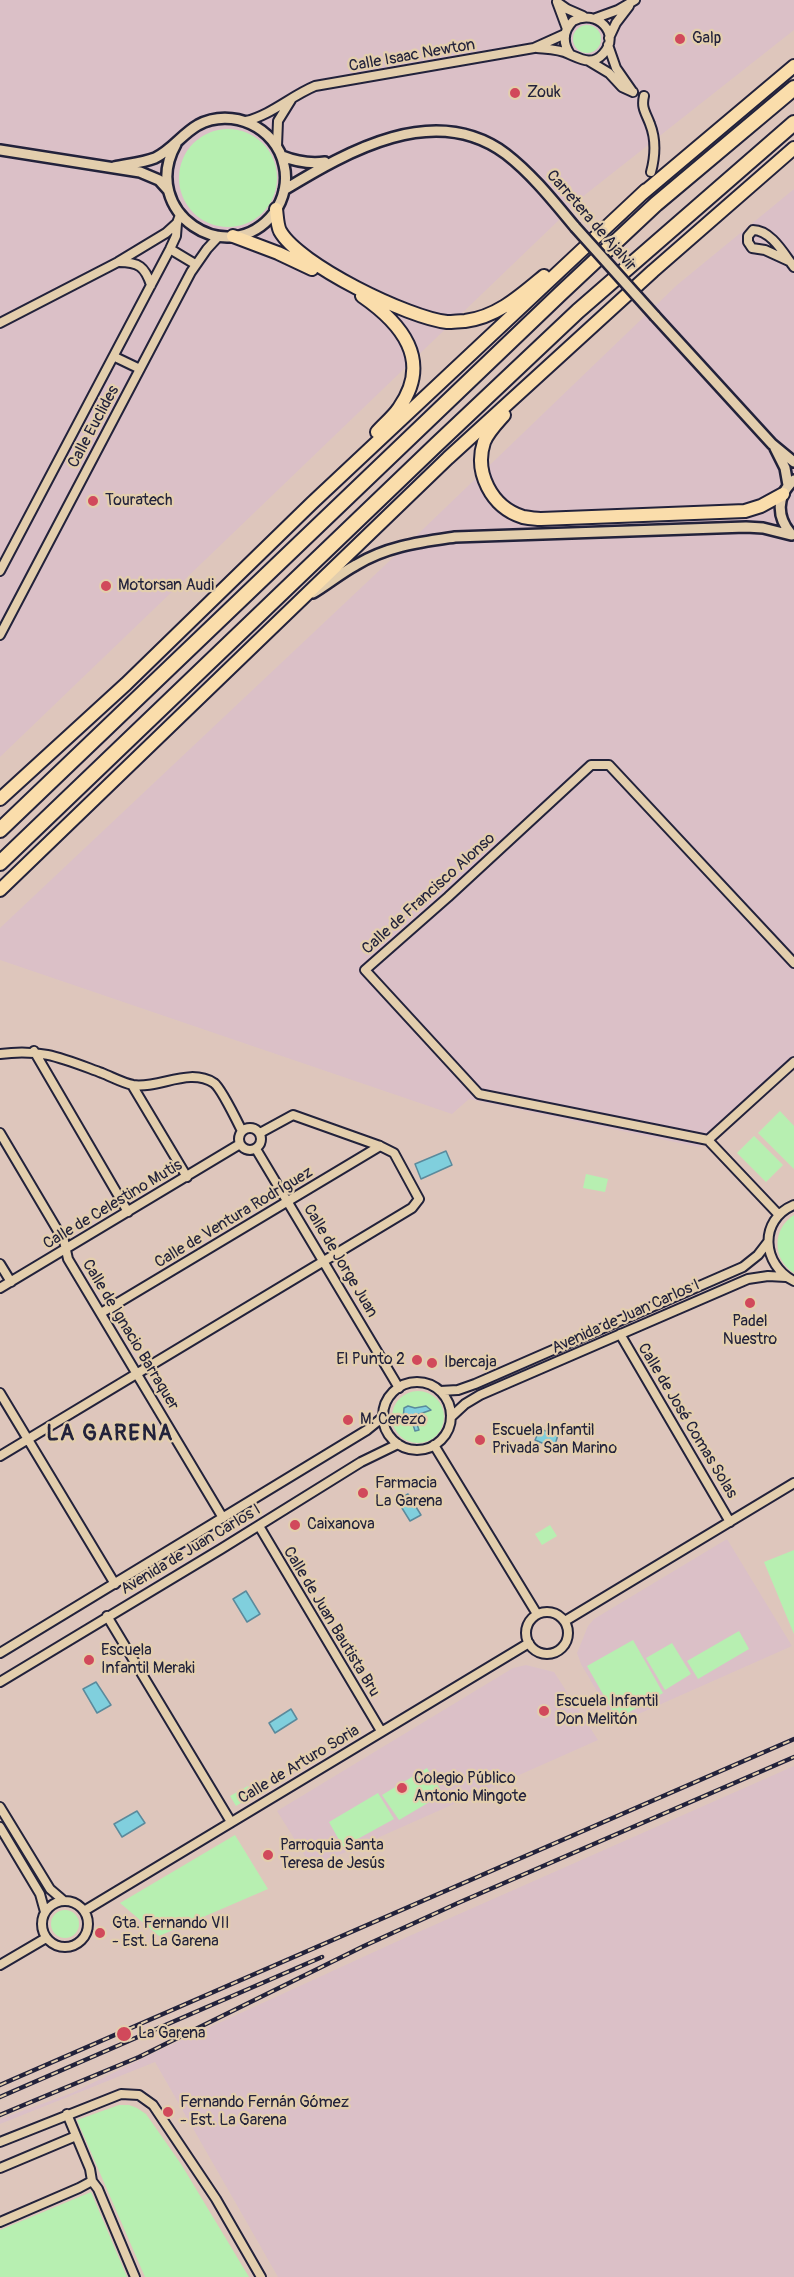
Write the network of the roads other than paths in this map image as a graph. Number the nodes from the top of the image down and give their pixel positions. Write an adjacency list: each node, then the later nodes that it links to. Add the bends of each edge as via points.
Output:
1 (557, 1): 3 (street); 5 (street)
2 (634, 1): 4 (street); 6 (street, via 616,23)
3 (583, 16): 4 (street); 5 (street)
4 (596, 18): 6 (street, via 605,26)
5 (566, 31): 7 (street, Calle Isaac Newton); 8 (street, via 565,45)
6 (609, 42): 9 (street, via 601,56); 9 (street, via 616,68 633,92)
7 (534, 48): 8 (street, Calle Isaac Newton); 12 (street, Calle Isaac Newton, via 315,86)
8 (570, 54): 9 (street)
9 (589, 61)
10 (794, 66): 26 (highway)
11 (794, 88): 49 (highway, via 656,204)
12 (296, 94): 14 (street, Calle Isaac Newton); 17 (street, via 278,121)
13 (644, 96): 23 (street, via 642,105 653,133)
14 (246, 122): 16 (street, via 227,118 207,121); 17 (street, via 260,129)
15 (794, 123): 50 (highway, via 554,334)
16 (176, 144): 22 (street, via 155,158); 24 (street, via 167,166)
17 (277, 146): 20 (street)
18 (794, 148): 39 (highway)
19 (0, 150): 22 (street)
20 (282, 156): 21 (street, Carretera de Ajalvir, via 311,164); 25 (street)
21 (337, 160): 25 (street, Carretera de Ajalvir); 40 (street, Carretera de Ajalvir, bridge, via 379,140 432,131 483,141 504,153 524,169)
22 (114, 166): 24 (street, via 159,180)
23 (651, 172)
24 (168, 190): 28 (street)
25 (284, 190): 27 (street)
26 (646, 190): 27 (highway, via 502,309 485,317 447,322 401,308 321,267 295,249 280,231); 43 (highway)
27 (276, 209): 30 (street, via 258,227)
28 (178, 219): 29 (street); 31 (street, Calle Euclides); 32 (street, via 166,233)
29 (219, 236): 30 (street); 33 (street, Calle Euclides)
30 (233, 236): 43 (highway, via 278,253 360,295 396,323 411,349 411,385 399,408)
31 (170, 249): 33 (street); 35 (street, Calle Euclides)
32 (118, 262): 35 (street, via 141,265); 36 (street)
33 (195, 264): 38 (street, Calle Euclides)
34 (791, 264): 34 (street, via 761,230 753,230 747,236 752,248 765,250)
35 (151, 285): 37 (street, Calle Euclides)
36 (0, 323)
37 (115, 357): 38 (street); 45 (street, Calle Euclides)
38 (140, 369): 47 (street, Calle Euclides)
39 (533, 380): 42 (highway, via 485,439 481,455 482,473 490,494 505,508 522,516 541,519 745,511 761,506); 46 (highway)
40 (772, 444): 41 (street, Carretera de Ajalvir); 42 (street, Carretera de Ajalvir, via 785,468)
41 (794, 462)
42 (788, 486): 44 (street, Carretera de Ajalvir, via 780,516)
43 (312, 503): 48 (highway, via 126,684)
44 (793, 536): 46 (street, via 746,527 445,538 381,552)
45 (0, 571)
46 (303, 599): 51 (highway)
47 (0, 635)
48 (0, 799)
49 (0, 830)
50 (0, 863)
51 (0, 890)
52 (794, 963): 60 (street, Calle de Francisco Alonso, via 609,765 591,765 364,970 480,1094)
53 (34, 1052): 54 (street); 56 (street, via 55,1055); 67 (street)
54 (0, 1054)
55 (794, 1062): 60 (street)
56 (132, 1085): 57 (street, via 185,1078 216,1084); 64 (street)
57 (242, 1131): 59 (street, via 249,1127); 61 (street)
58 (0, 1133): 70 (street, Calle de Ignacio Barraquer)
59 (260, 1133): 62 (street, via 292,1115); 63 (street)
60 (708, 1140): 68 (street)
61 (240, 1144): 63 (street, via 245,1149); 64 (street, Calle de Celestino Mutis)
62 (380, 1146): 65 (street, Calle de Ventura Rodríguez); 71 (street, via 394,1153 419,1199 412,1208)
63 (256, 1149): 65 (street, Calle de Jorge Juan)
64 (187, 1176): 67 (street, Calle de Celestino Mutis)
65 (289, 1201): 71 (street, Calle de Jorge Juan); 77 (street, Calle de Ventura Rodríguez)
66 (794, 1205): 68 (street)
67 (128, 1212): 70 (street, Calle de Celestino Mutis)
68 (779, 1215): 69 (street)
69 (768, 1242): 73 (street, via 773,1262); 81 (street, Avenida de Juan Carlos I, via 743,1267 475,1384)
70 (67, 1249): 75 (street, Calle de Celestino Mutis); 77 (street, Calle de Ignacio Barraquer, via 68,1259)
71 (325, 1262): 79 (street); 80 (street, Calle de Jorge Juan)
72 (0, 1264): 75 (street)
73 (786, 1277): 74 (street); 78 (street, Avenida de Juan Carlos I, via 748,1279)
74 (794, 1281)
75 (11, 1282): 76 (street, Calle de Celestino Mutis)
76 (0, 1288)
77 (101, 1313): 79 (street, Calle de Ignacio Barraquer)
78 (620, 1334): 84 (street, Avenida de Juan Carlos I, via 480,1395); 91 (street, Calle de José Comas Solas)
79 (138, 1373): 85 (street); 90 (street, Calle de Ignacio Barraquer)
80 (399, 1388): 81 (street, via 420,1383); 83 (street, via 390,1396)
81 (440, 1391): 84 (street)
82 (0, 1393): 85 (street)
83 (383, 1417): 86 (street, via 390,1437); 90 (street, Avenida de Juan Carlos I)
84 (451, 1417): 87 (street, via 443,1438)
85 (29, 1439): 88 (street); 93 (street)
86 (398, 1444): 87 (street, via 416,1450); 92 (street, Avenida de Juan Carlos I, via 361,1462)
87 (434, 1445): 94 (street)
88 (0, 1456)
89 (794, 1483): 91 (street)
90 (223, 1518): 93 (street, Avenida de Juan Carlos I)
91 (730, 1521): 96 (street)
92 (259, 1526): 95 (street, Avenida de Juan Carlos I); 100 (street, Calle de Juan Bautista Bru)
93 (115, 1584): 98 (street, Avenida de Juan Carlos I)
94 (537, 1614): 96 (street, via 549,1611); 97 (street, via 526,1630)
95 (107, 1616): 99 (street, Avenida de Juan Carlos I); 102 (street)
96 (565, 1621): 97 (street, via 567,1641 558,1651 539,1652)
97 (529, 1643): 100 (street, Calle de Arturo Soria)
98 (0, 1653)
99 (0, 1682)
100 (381, 1731): 102 (street, Calle de Arturo Soria)
101 (0, 1808): 104 (street, via 50,1889)
102 (231, 1822): 105 (street, Calle de Arturo Soria)
103 (0, 1827): 106 (street, via 40,1894)
104 (64, 1901): 105 (street); 106 (street)
105 (84, 1911): 107 (street, via 88,1923 80,1941 62,1947)
106 (45, 1912): 107 (street, via 41,1923)
107 (46, 1938): 108 (street)
108 (0, 1965)
109 (67, 2114): 110 (street); 111 (street); 116 (street, via 121,2094 147,2099 172,2130)
110 (76, 2136): 112 (street); 113 (street)
111 (0, 2142)
112 (0, 2168)
113 (92, 2181): 114 (street); 115 (street)
114 (0, 2222)
115 (135, 2277)
116 (261, 2277)

